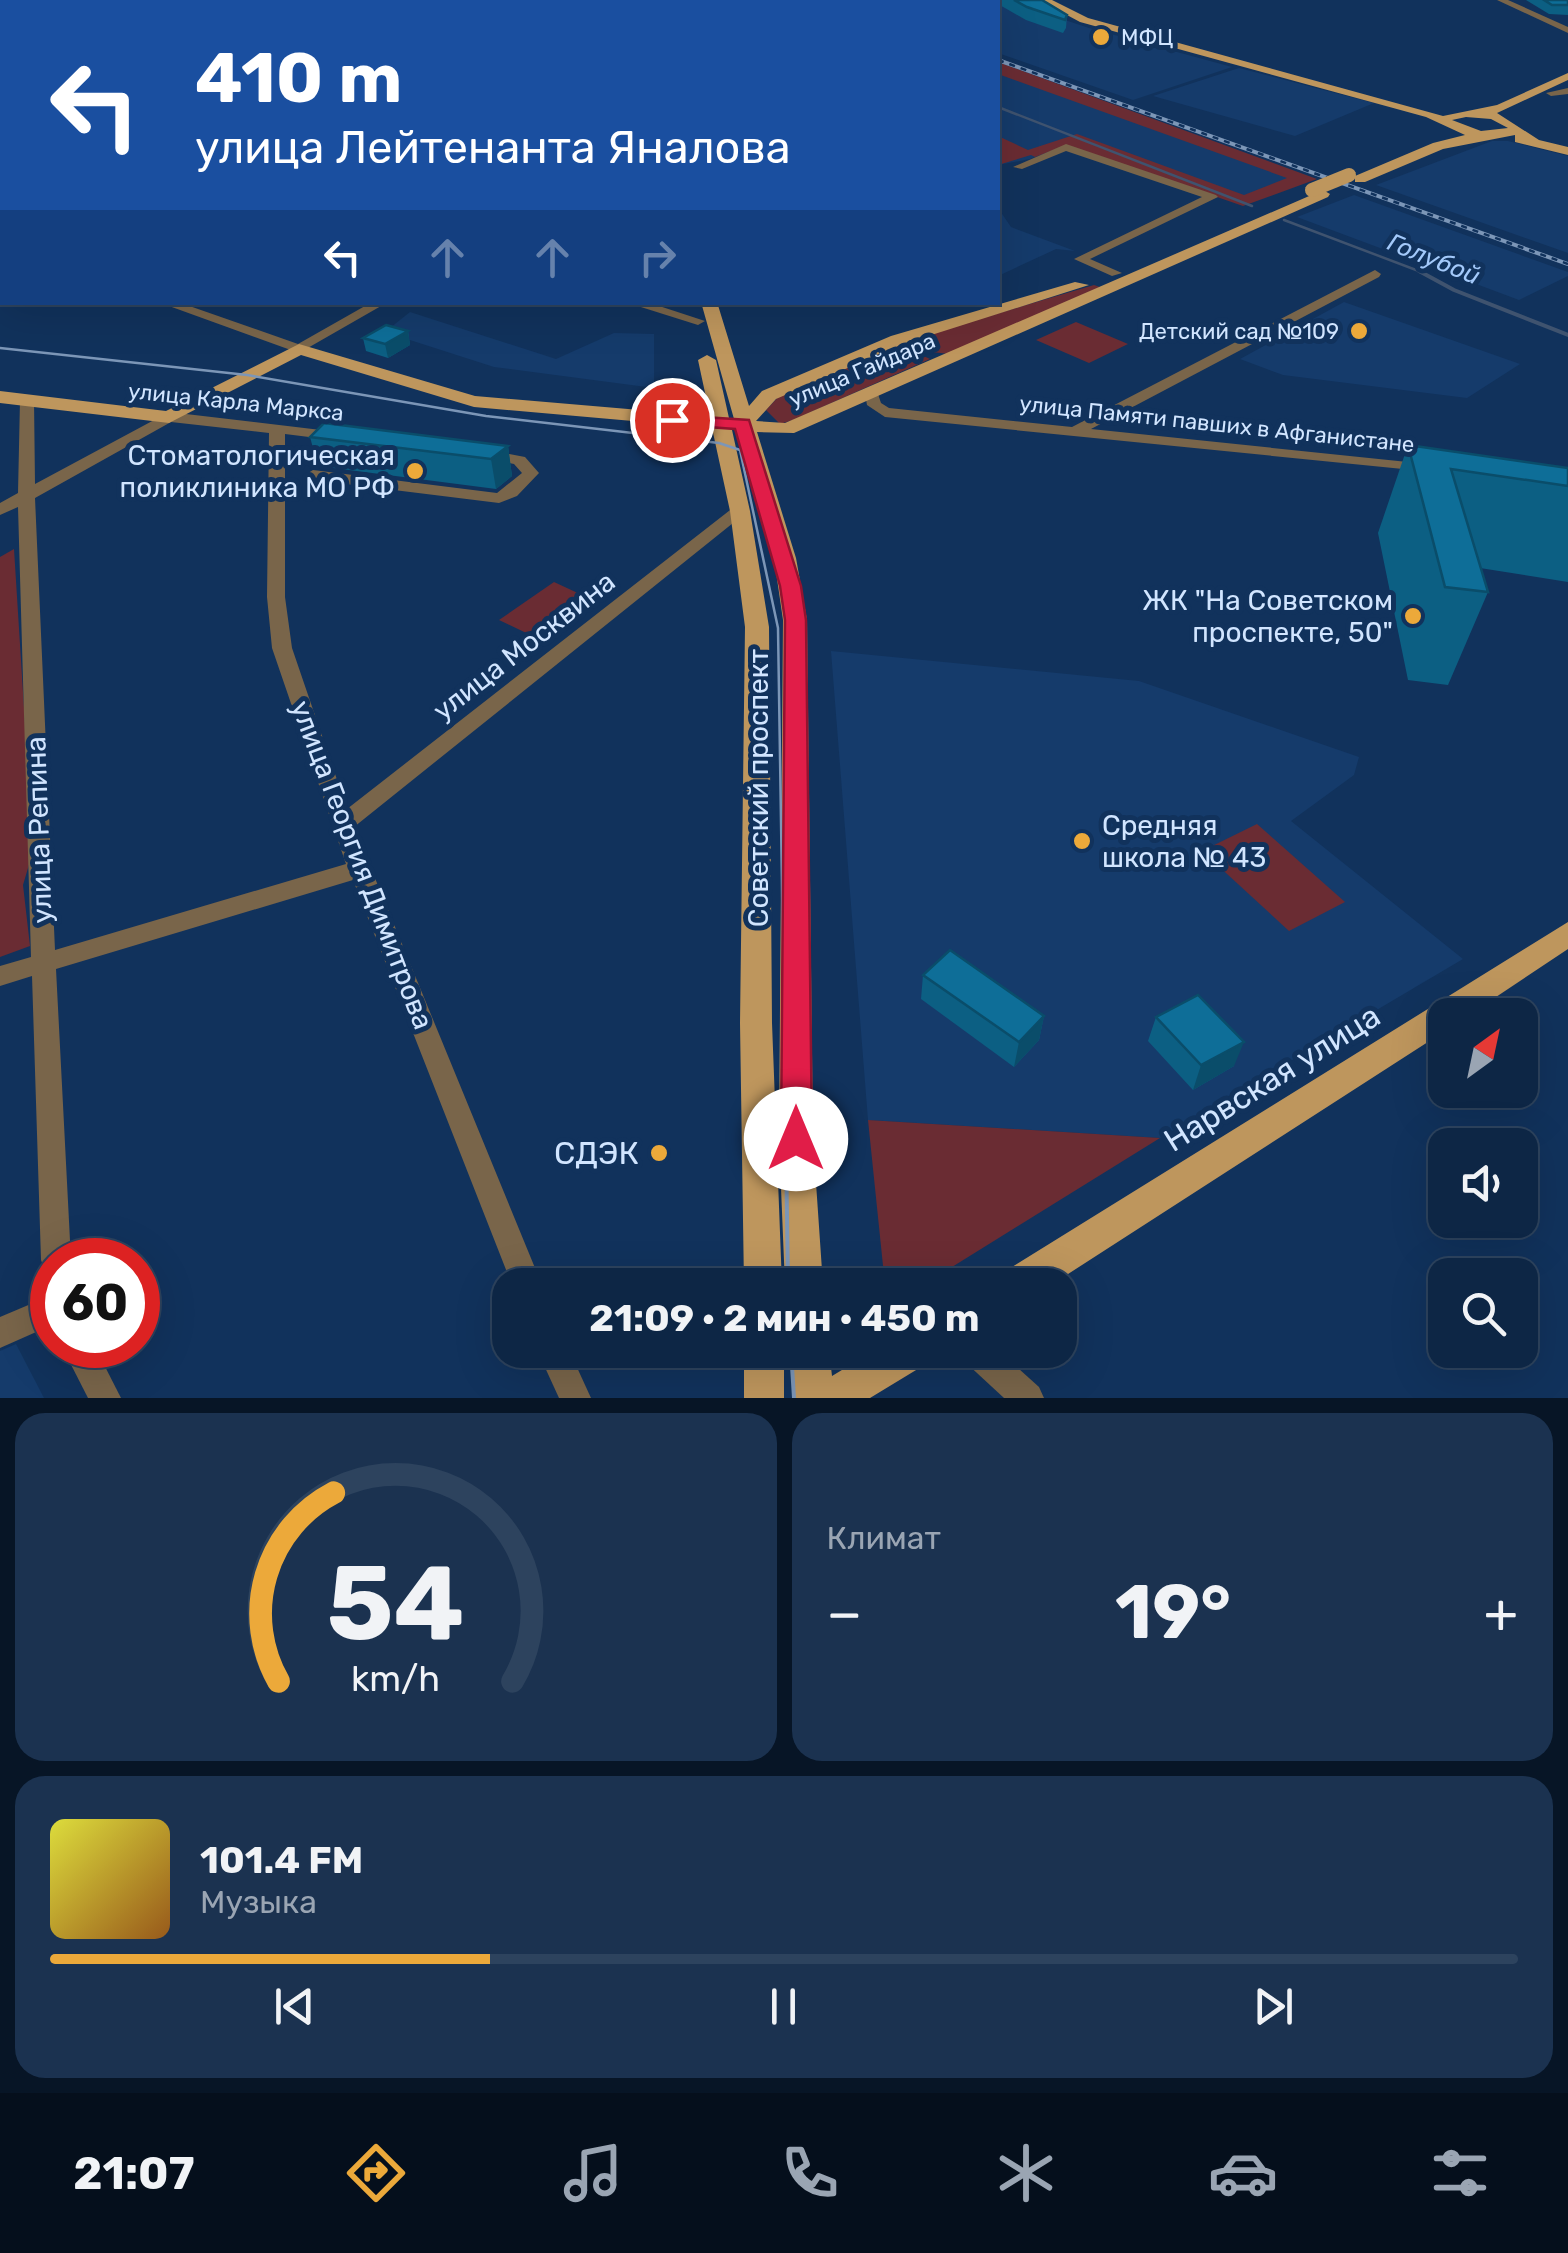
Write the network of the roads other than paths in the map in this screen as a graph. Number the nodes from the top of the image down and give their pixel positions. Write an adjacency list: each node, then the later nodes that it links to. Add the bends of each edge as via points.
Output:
1 (1044, 0): 5 (main road, via 1074,17)
2 (1057, 0): 5 (main road)
3 (1501, 0): 4 (street)
4 (1568, 30)
5 (1158, 39): 8 (main road); 10 (main road)
6 (1568, 76): 9 (main road, улица Гайдара)
7 (1568, 88): 11 (main road, улица Гайдара, via 1510,113)
8 (1460, 114): 9 (main road, улица Гайдара); 10 (main road, улица Гайдара)
9 (1476, 114): 11 (main road, улица Гайдара)
10 (1447, 124): 12 (main road); 16 (main road, улица Гайдара, via 1446,136)
11 (1511, 126): 12 (main road, улица Гайдара); 13 (main road)
12 (1491, 135): 13 (main road); 16 (main road, улица Гайдара)
13 (1535, 142): 14 (main road)
14 (1568, 151)
15 (1018, 167): 18 (street, via 1066,147 1212,198 1080,260)
16 (1354, 177): 17 (main road, улица Гайдара)
17 (1318, 192): 18 (main road, улица Гайдара); 27 (main road, улица Гайдара)
18 (1116, 273): 25 (main road, улица Гайдара)
19 (1375, 274): 37 (street)
20 (173, 305): 26 (street)
21 (377, 305): 26 (street)
22 (650, 305): 24 (street)
23 (710, 305): 28 (main road, Советский проспект)
24 (696, 312): 34 (main road, Советский проспект)
25 (898, 340): 27 (main road); 29 (main road, улица Гайдара)
26 (299, 349): 33 (main road); 34 (main road, via 474,400)
27 (944, 362): 30 (main road, улица Гайдара)
28 (731, 384): 29 (main road); 34 (main road, Советский проспект)
29 (777, 391): 34 (main road, улица Гайдара)
30 (872, 394): 35 (main road, улица Гайдара); 37 (street, улица Памяти павших в Афганистане, via 885,412)
31 (0, 396): 32 (main road, улица Карла Маркса)
32 (27, 400): 33 (main road, улица Карла Маркса); 43 (street, улица Репина)
33 (169, 417): 36 (street, улица Карла Маркса); 43 (street)
34 (733, 424): 35 (main road, улица Гайдара); 40 (main road, Советский проспект); 45 (main road, Советский проспект)
35 (802, 426): 40 (main road)
36 (278, 429): 38 (street, улица Карла Маркса); 46 (street, улица Георгия Димитрова, via 276,597 282,648)
37 (1074, 432): 41 (street, улица Памяти павших в Афганистане)
38 (353, 438)
39 (467, 452): 42 (street, via 519,460 531,473 498,498)
40 (754, 455): 54 (main road, Советский проспект, via 796,620 796,1139)
41 (1441, 470)
42 (313, 475)
43 (26, 496): 44 (street); 49 (street, улица Репина)
44 (0, 510)
45 (740, 511): 46 (street, улица Москвина); 53 (main road, Советский проспект, via 758,627)
46 (342, 825): 47 (street, улица Георгия Димитрова)
47 (360, 870): 49 (street); 52 (street, улица Георгия Димитрова)
48 (1568, 934): 55 (main road, Нарвская улица)
49 (44, 960): 50 (street); 51 (street, улица Репина)
50 (0, 976)
51 (55, 1238)
52 (520, 1268)
53 (763, 1268)
54 (803, 1268)
55 (1044, 1268)
56 (30, 1320): 57 (street)
57 (0, 1333)
58 (89, 1368): 65 (street)
59 (561, 1368): 66 (street)
60 (764, 1368): 67 (main road)
61 (811, 1368): 68 (main road)
62 (882, 1368): 69 (main road)
63 (995, 1368): 64 (street)
64 (1024, 1395)
65 (105, 1398)
66 (575, 1398)
67 (764, 1398)
68 (814, 1398)
69 (833, 1398)

